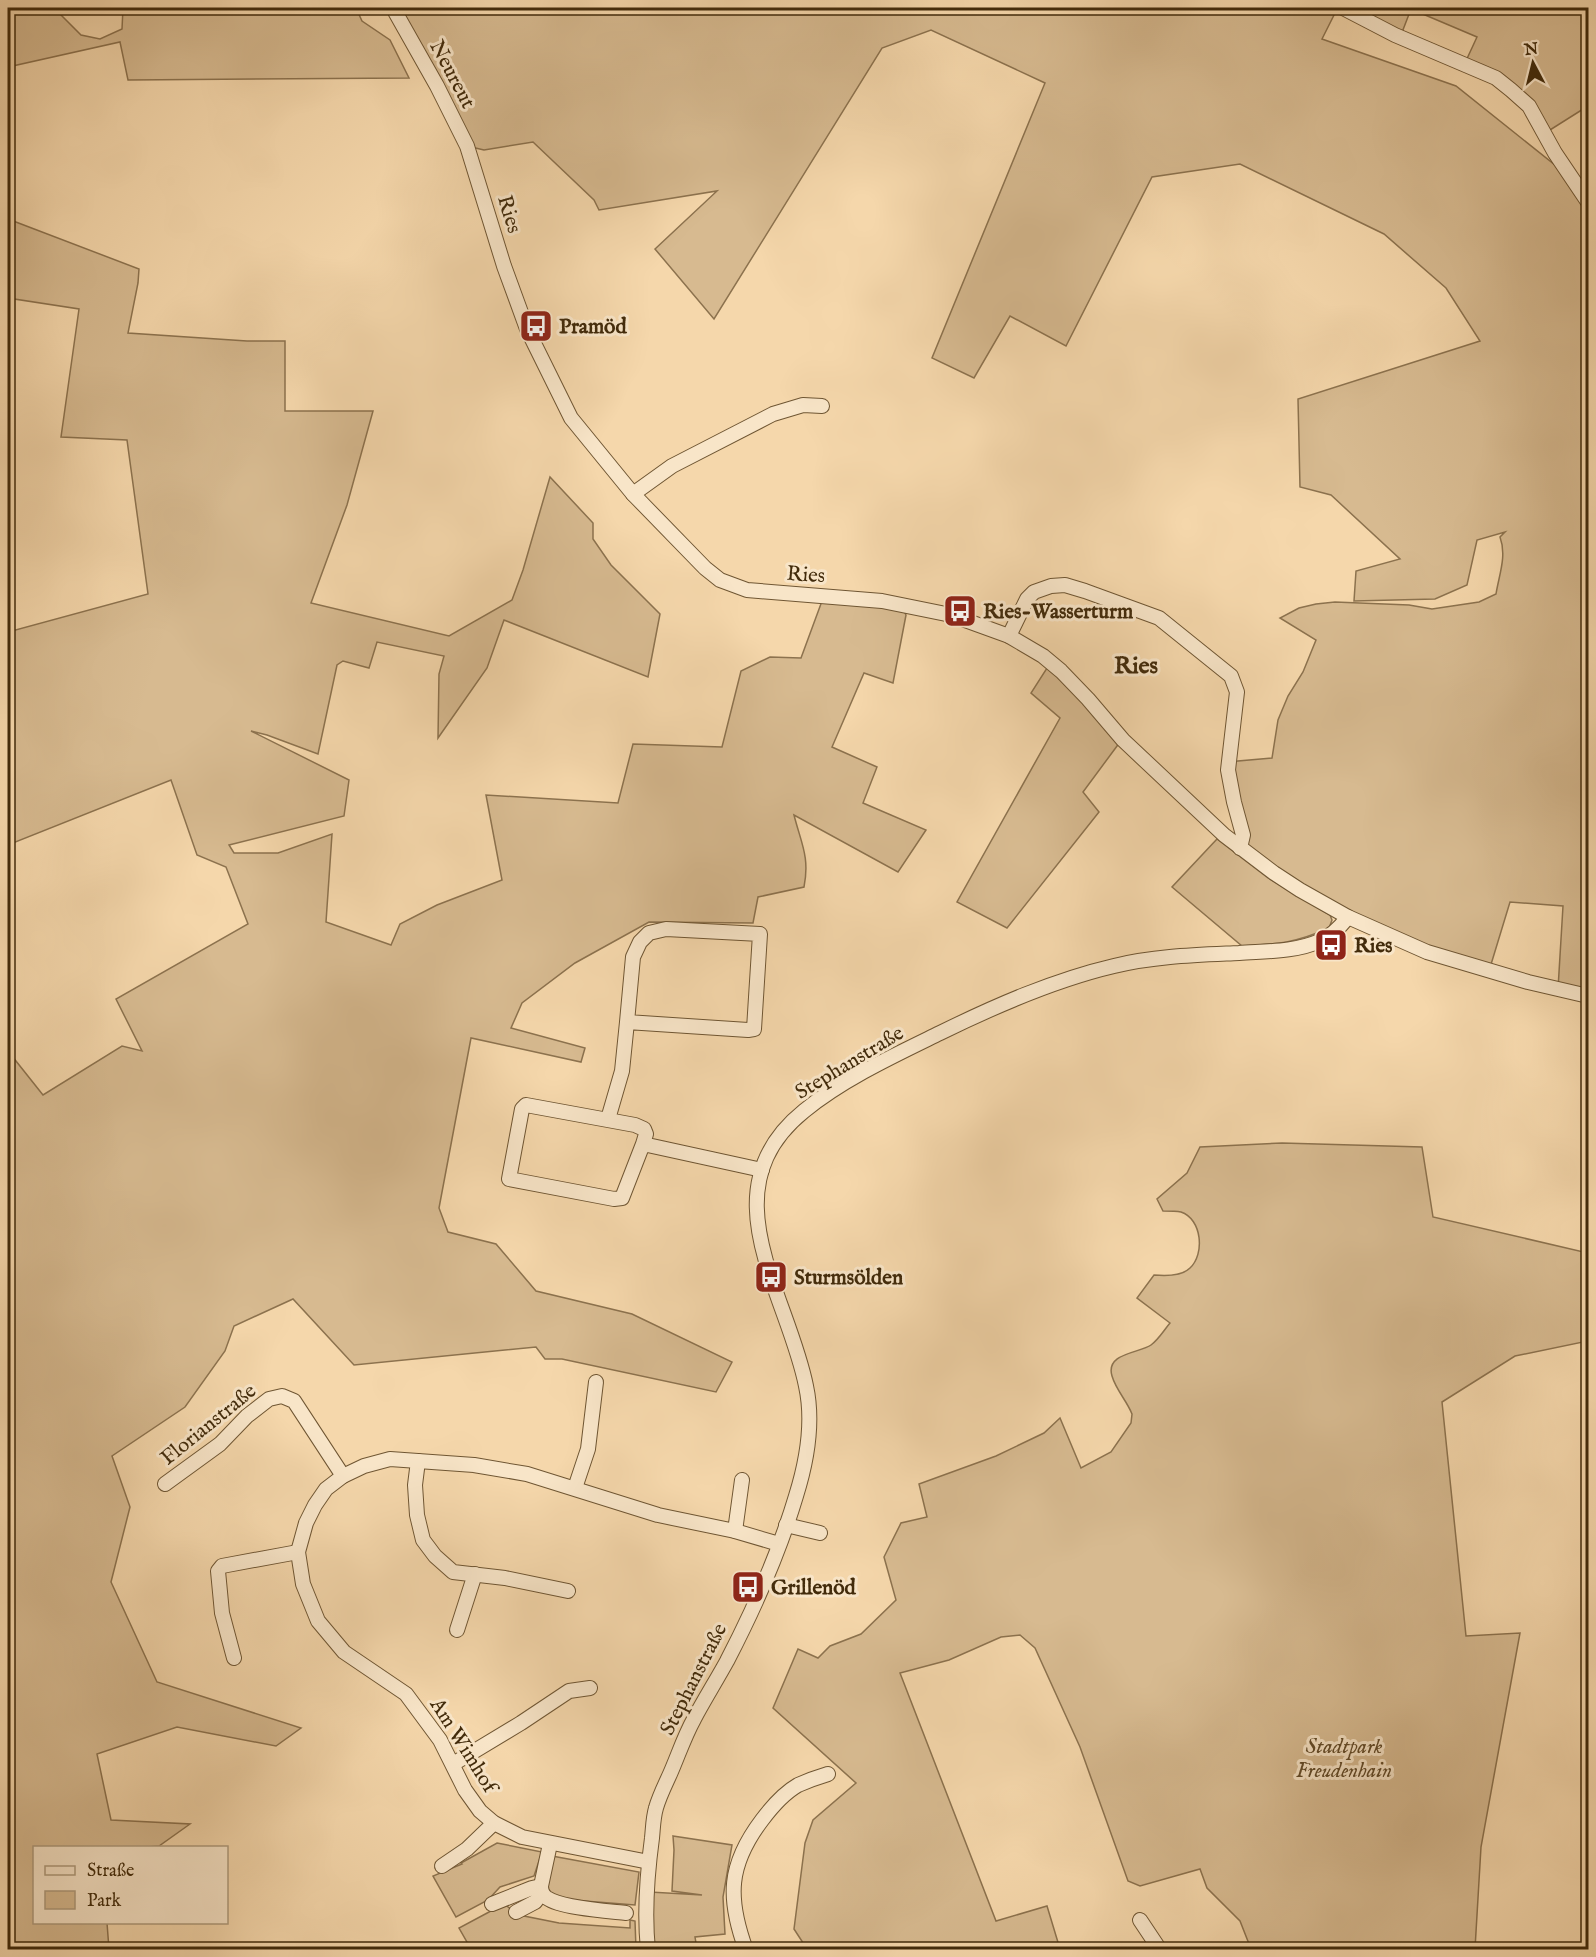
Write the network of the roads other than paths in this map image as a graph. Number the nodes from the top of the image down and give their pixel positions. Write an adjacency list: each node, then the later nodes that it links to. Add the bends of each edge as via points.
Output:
1 (393, 8): 3 (street, Neureut, via 437,86)
2 (1343, 8): 4 (street, via 1496,78 1529,106)
3 (472, 162): 6 (street, Ries, via 504,266 536,350 571,418)
4 (1588, 202)
5 (822, 406): 6 (street, via 803,405 773,414 672,466)
6 (633, 494): 7 (street, Ries, via 705,568 735,587 882,601 951,615)
7 (1009, 636): 8 (street, Ries, via 1061,671 1123,740); 8 (street, via 1034,592 1065,585 1159,618 1231,676 1237,692 1228,770 1243,834)
8 (1240, 848): 9 (street, Ries)
9 (1348, 917): 10 (street, Ries, via 1427,952); 14 (street, Stephanstraße, via 1335,933 1307,946 1130,962 1085,974 976,1016 870,1070 805,1110 784,1131)
10 (1588, 996)
11 (627, 1022): 11 (street, via 754,1029 760,934 666,929 648,933 633,957); 12 (street, via 622,1071)
12 (608, 1119): 13 (street, via 644,1129); 13 (street, via 524,1106 509,1179 622,1198)
13 (643, 1144): 14 (street)
14 (762, 1170): 21 (street, Stephanstraße, via 756,1210 758,1231 801,1364 810,1418 806,1461)
15 (596, 1382): 20 (street, via 588,1449)
16 (418, 1461): 17 (street, Am Wimhof, via 390,1459); 20 (street, Am Wimhof, via 485,1466); 26 (street, via 415,1485 423,1540 453,1572)
17 (343, 1476): 19 (street, Florianstraße, via 294,1401 282,1396 247,1416 220,1444); 25 (street, Am Wimhof, via 326,1489 315,1505)
18 (742, 1480): 22 (street)
19 (165, 1484)
20 (575, 1488): 22 (street, Am Wimhof, via 658,1515)
21 (786, 1525): 23 (street); 24 (street, Stephanstraße)
22 (735, 1531): 24 (street, Am Wimhof)
23 (820, 1533)
24 (779, 1544): 35 (street, Stephanstraße, via 753,1609 692,1722 656,1809)
25 (298, 1552): 29 (street, via 222,1566 218,1571 222,1613); 31 (street, Am Wimhof, via 303,1584 318,1622 344,1652 406,1694)
26 (475, 1574): 27 (street); 28 (street)
27 (568, 1590)
28 (457, 1630)
29 (234, 1658)
30 (590, 1688): 31 (street, via 569,1691)
31 (453, 1764): 33 (street, Am Wimhof, via 465,1790)
32 (828, 1774): 43 (street, via 796,1786 772,1807 737,1861 733,1890 736,1922)
33 (494, 1823): 34 (street, Am Wimhof, via 522,1837); 36 (street, Am Wimhof)
34 (550, 1844): 35 (street, Am Wimhof); 37 (street)
35 (649, 1862): 42 (street, Stephanstraße, via 645,1916)
36 (442, 1866)
37 (541, 1889): 38 (street, via 532,1888); 39 (street, via 535,1902); 40 (street, via 549,1899 562,1903)
38 (492, 1904)
39 (516, 1912)
40 (626, 1913)
41 (1140, 1920): 44 (street)
42 (648, 1950)
43 (746, 1950)
44 (1160, 1950)

